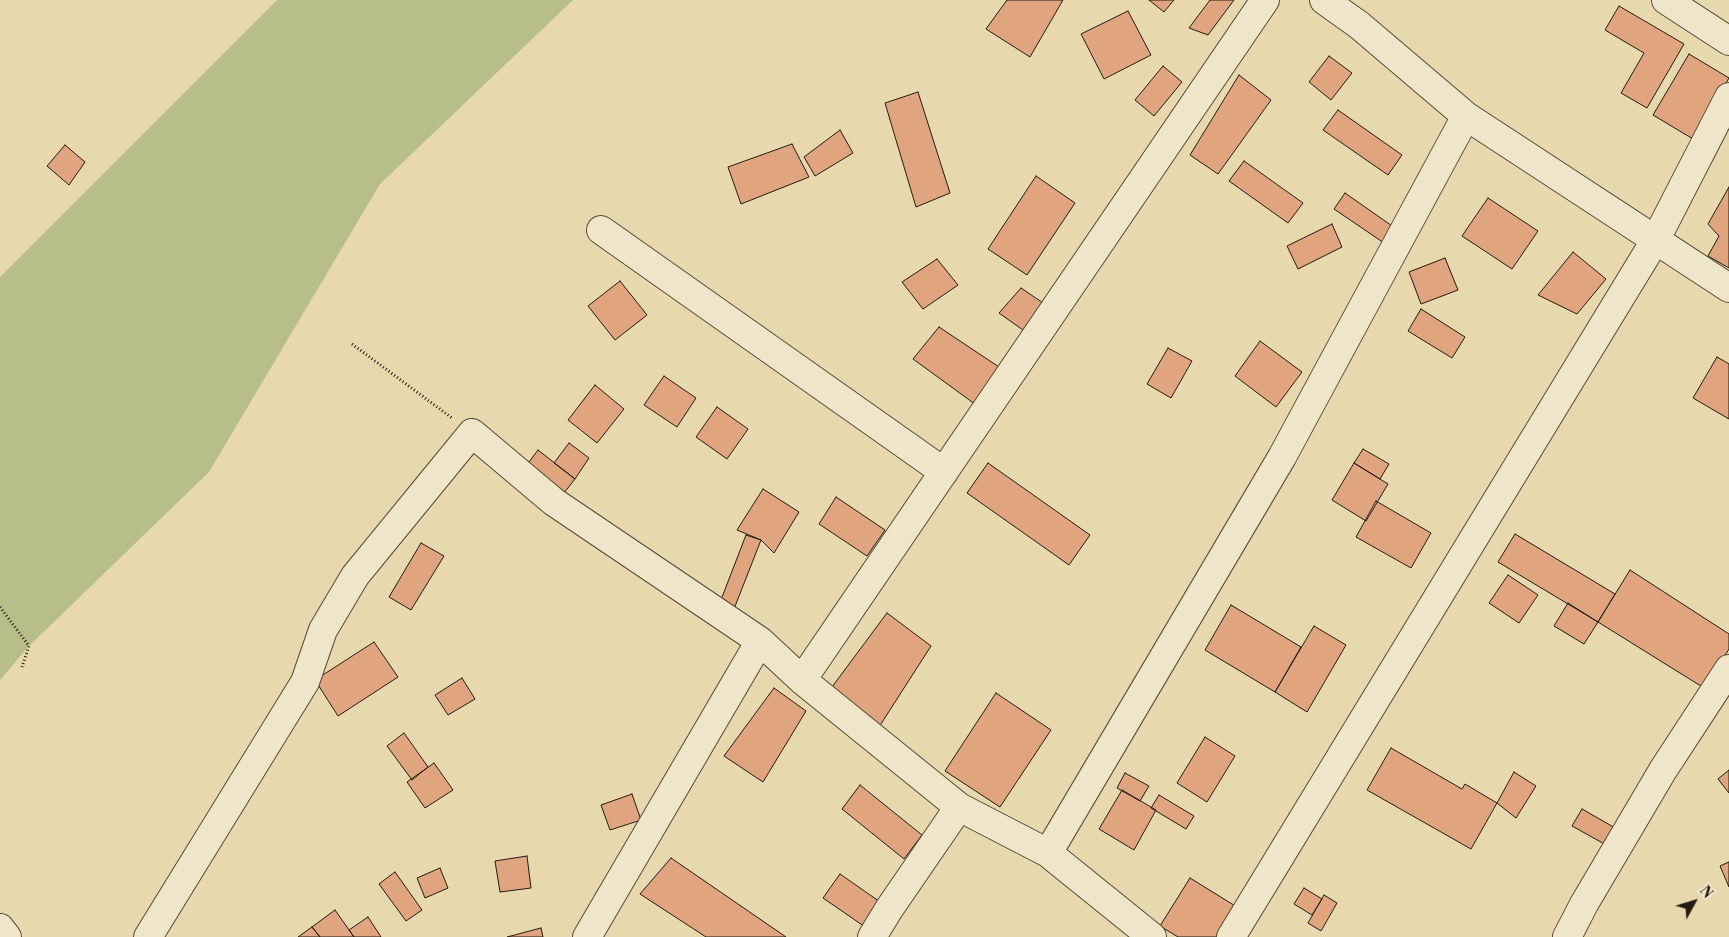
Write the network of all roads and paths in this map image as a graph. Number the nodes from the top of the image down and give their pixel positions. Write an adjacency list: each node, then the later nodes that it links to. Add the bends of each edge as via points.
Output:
1 (1265, 0): 13 (street)
2 (1324, 0): 4 (street)
3 (1666, 0): 5 (street)
4 (1360, 12): 7 (street)
5 (1729, 41)
6 (1729, 98): 9 (street)
7 (1466, 116): 9 (street); 20 (street, via 1282,457)
8 (601, 230): 13 (street)
9 (1656, 239): 10 (street); 27 (street)
10 (1729, 288)
11 (352, 344): 12 (path)
12 (472, 433): 15 (street, via 554,502); 23 (street, via 355,576 323,630 306,682)
13 (944, 472): 18 (street)
14 (0, 607): 16 (path, via 29,646)
15 (760, 641): 18 (street); 24 (street)
16 (22, 667)
17 (1729, 669): 28 (street, via 1664,770)
18 (802, 680): 19 (street)
19 (959, 808): 20 (street); 25 (street)
20 (1048, 853): 26 (street)
21 (0, 928): 22 (street)
22 (7, 937)
23 (148, 937)
24 (587, 937)
25 (872, 937)
26 (1152, 937)
27 (1230, 937)
28 (1567, 937)

